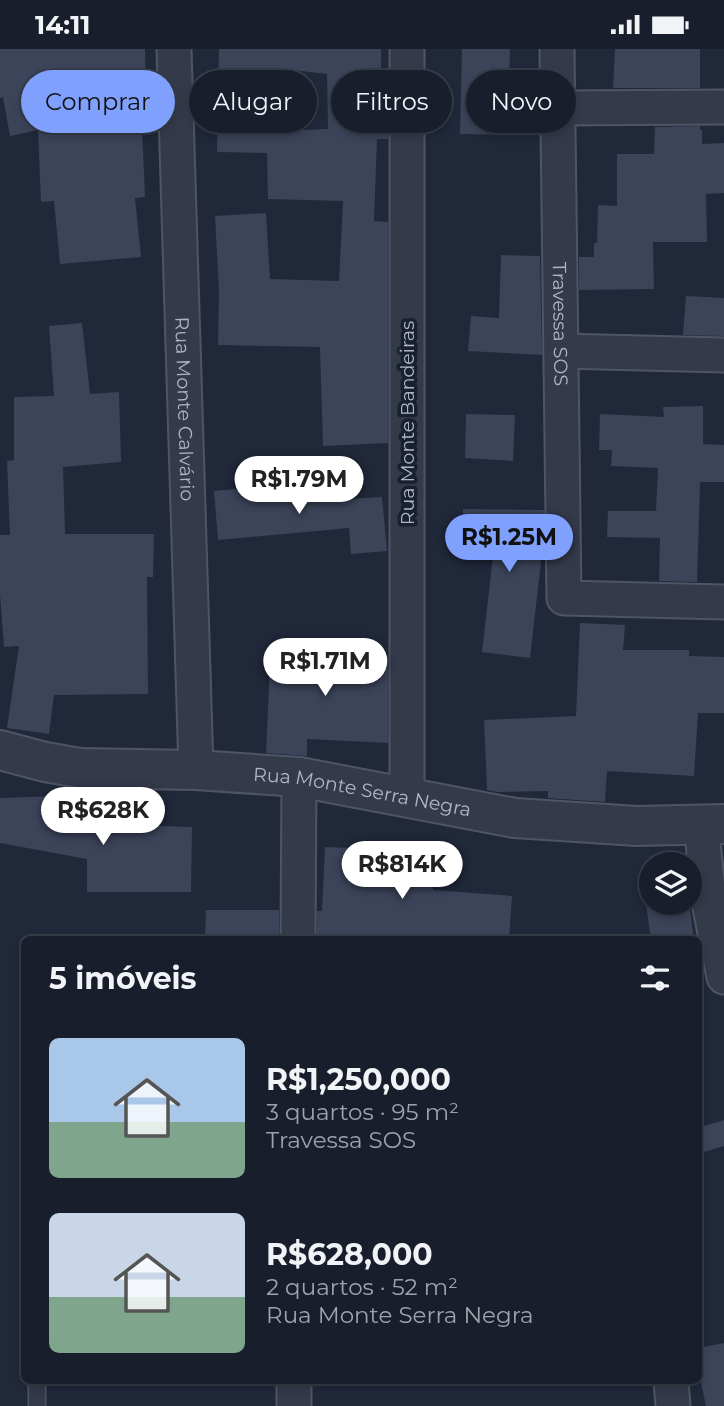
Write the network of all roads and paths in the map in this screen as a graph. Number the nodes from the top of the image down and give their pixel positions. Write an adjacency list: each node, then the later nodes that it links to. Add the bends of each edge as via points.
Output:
1 (174, 49): 12 (street, Rua Monte Calvário)
2 (407, 49): 14 (street, Rua Monte Bandeiras)
3 (557, 49): 4 (street, Travessa SOS)
4 (557, 70)
5 (724, 107): 6 (street)
6 (576, 108)
7 (558, 133): 8 (street, Travessa SOS)
8 (561, 351): 9 (street); 10 (street, Travessa SOS, via 564,599)
9 (724, 355)
10 (724, 602)
11 (0, 750): 12 (street, Rua Monte Serra Negra, via 80,768)
12 (196, 769): 13 (street, Rua Monte Serra Negra)
13 (299, 777): 14 (street, Rua Monte Serra Negra); 16 (street)
14 (407, 798): 15 (street, Rua Monte Serra Negra, via 515,818 637,826)
15 (713, 824): 17 (street, via 710,908)
16 (298, 936)
17 (724, 977)
18 (37, 1384): 21 (lane)
19 (294, 1384): 22 (street)
20 (671, 1384): 23 (street)
21 (37, 1406)
22 (294, 1406)
23 (673, 1406)

